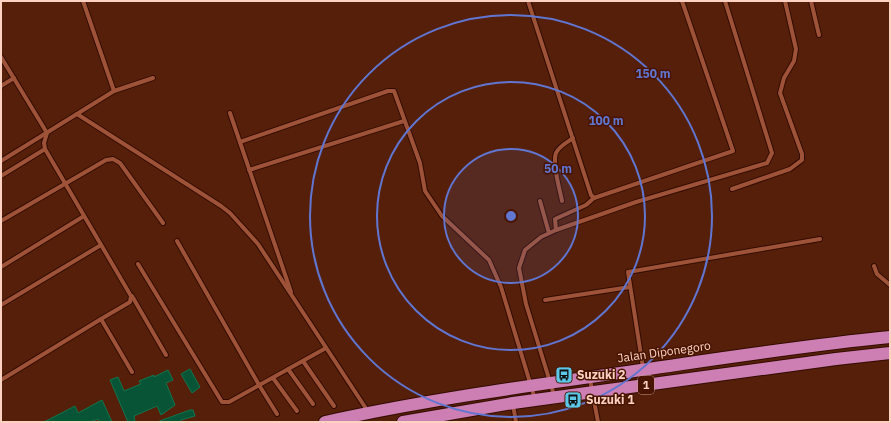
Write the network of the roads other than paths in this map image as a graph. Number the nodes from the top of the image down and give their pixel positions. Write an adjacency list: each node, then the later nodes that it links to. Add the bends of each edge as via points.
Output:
1 (83, 1): 12 (lane)
2 (528, 1): 17 (lane)
3 (682, 1): 25 (lane, via 733,151)
4 (725, 1): 31 (lane, via 772,153 771,158 767,163 636,202)
5 (785, 1): 24 (lane, via 796,49 794,61 784,78 780,93 802,160 790,169)
6 (811, 1): 7 (lane)
7 (819, 35)
8 (1, 57): 9 (lane)
9 (14, 78): 11 (lane); 16 (lane)
10 (153, 78): 12 (lane)
11 (1, 86)
12 (114, 91): 14 (lane)
13 (230, 113): 18 (lane)
14 (77, 114): 16 (lane); 42 (lane, via 230,213 258,244)
15 (404, 121): 18 (lane, via 396,93 388,91); 21 (lane); 59 (lane, via 420,163 425,190 432,203 442,216 489,260 501,287)
16 (46, 133): 19 (lane); 20 (lane)
17 (573, 138): 25 (lane); 27 (lane, via 556,153)
18 (240, 142): 21 (lane)
19 (45, 149): 22 (lane); 23 (lane)
20 (1, 161)
21 (249, 170): 42 (lane)
22 (1, 176)
23 (65, 183): 28 (lane); 29 (lane); 30 (lane, via 106,160 113,160 120,163)
24 (732, 189)
25 (594, 198): 31 (lane, via 586,206 555,219)
26 (540, 201): 32 (lane)
27 (562, 201)
28 (84, 216): 35 (lane); 37 (lane)
29 (1, 221)
30 (163, 223)
31 (556, 230): 32 (lane)
32 (549, 233): 57 (lane, via 525,250 519,268 526,304)
33 (820, 238): 40 (lane, via 630,271 627,275)
34 (177, 241): 58 (lane)
35 (101, 244): 41 (lane); 44 (lane)
36 (138, 264): 58 (lane, via 222,402 229,402)
37 (1, 266)
38 (874, 266): 39 (lane, via 877,274)
39 (890, 284)
40 (630, 287): 43 (lane); 52 (lane)
41 (131, 296): 45 (lane, via 130,302); 49 (lane)
42 (293, 298): 47 (lane)
43 (545, 300)
44 (1, 305)
45 (101, 319): 53 (lane); 56 (lane)
46 (890, 337): 52 (highway, Jalan Diponegoro / 1, via 784,349)
47 (326, 348): 50 (lane); 67 (lane)
48 (890, 353): 60 (highway, 1)
49 (166, 355)
50 (303, 361): 51 (lane); 65 (lane)
51 (288, 369): 55 (lane); 64 (lane)
52 (643, 370): 54 (highway, Jalan Diponegoro / 1)
53 (132, 372)
54 (589, 377): 57 (highway, Jalan Diponegoro / 1); 60 (lane)
55 (273, 378): 58 (lane); 66 (lane)
56 (1, 380)
57 (550, 382): 59 (highway, Jalan Diponegoro / 1); 61 (lane)
58 (259, 385): 68 (lane)
59 (532, 385): 62 (lane); 67 (highway, Jalan Diponegoro / 1)
60 (591, 393): 61 (highway, 1); 72 (lane)
61 (554, 398): 62 (highway, 1)
62 (536, 400): 63 (highway, 1)
63 (512, 403): 70 (highway, 1); 71 (lane)
64 (313, 404)
65 (334, 406)
66 (297, 411)
67 (369, 412): 69 (highway, Jalan Diponegoro / 1)
68 (277, 414)
69 (325, 422)
70 (403, 422)
71 (516, 422)
72 (598, 422)

